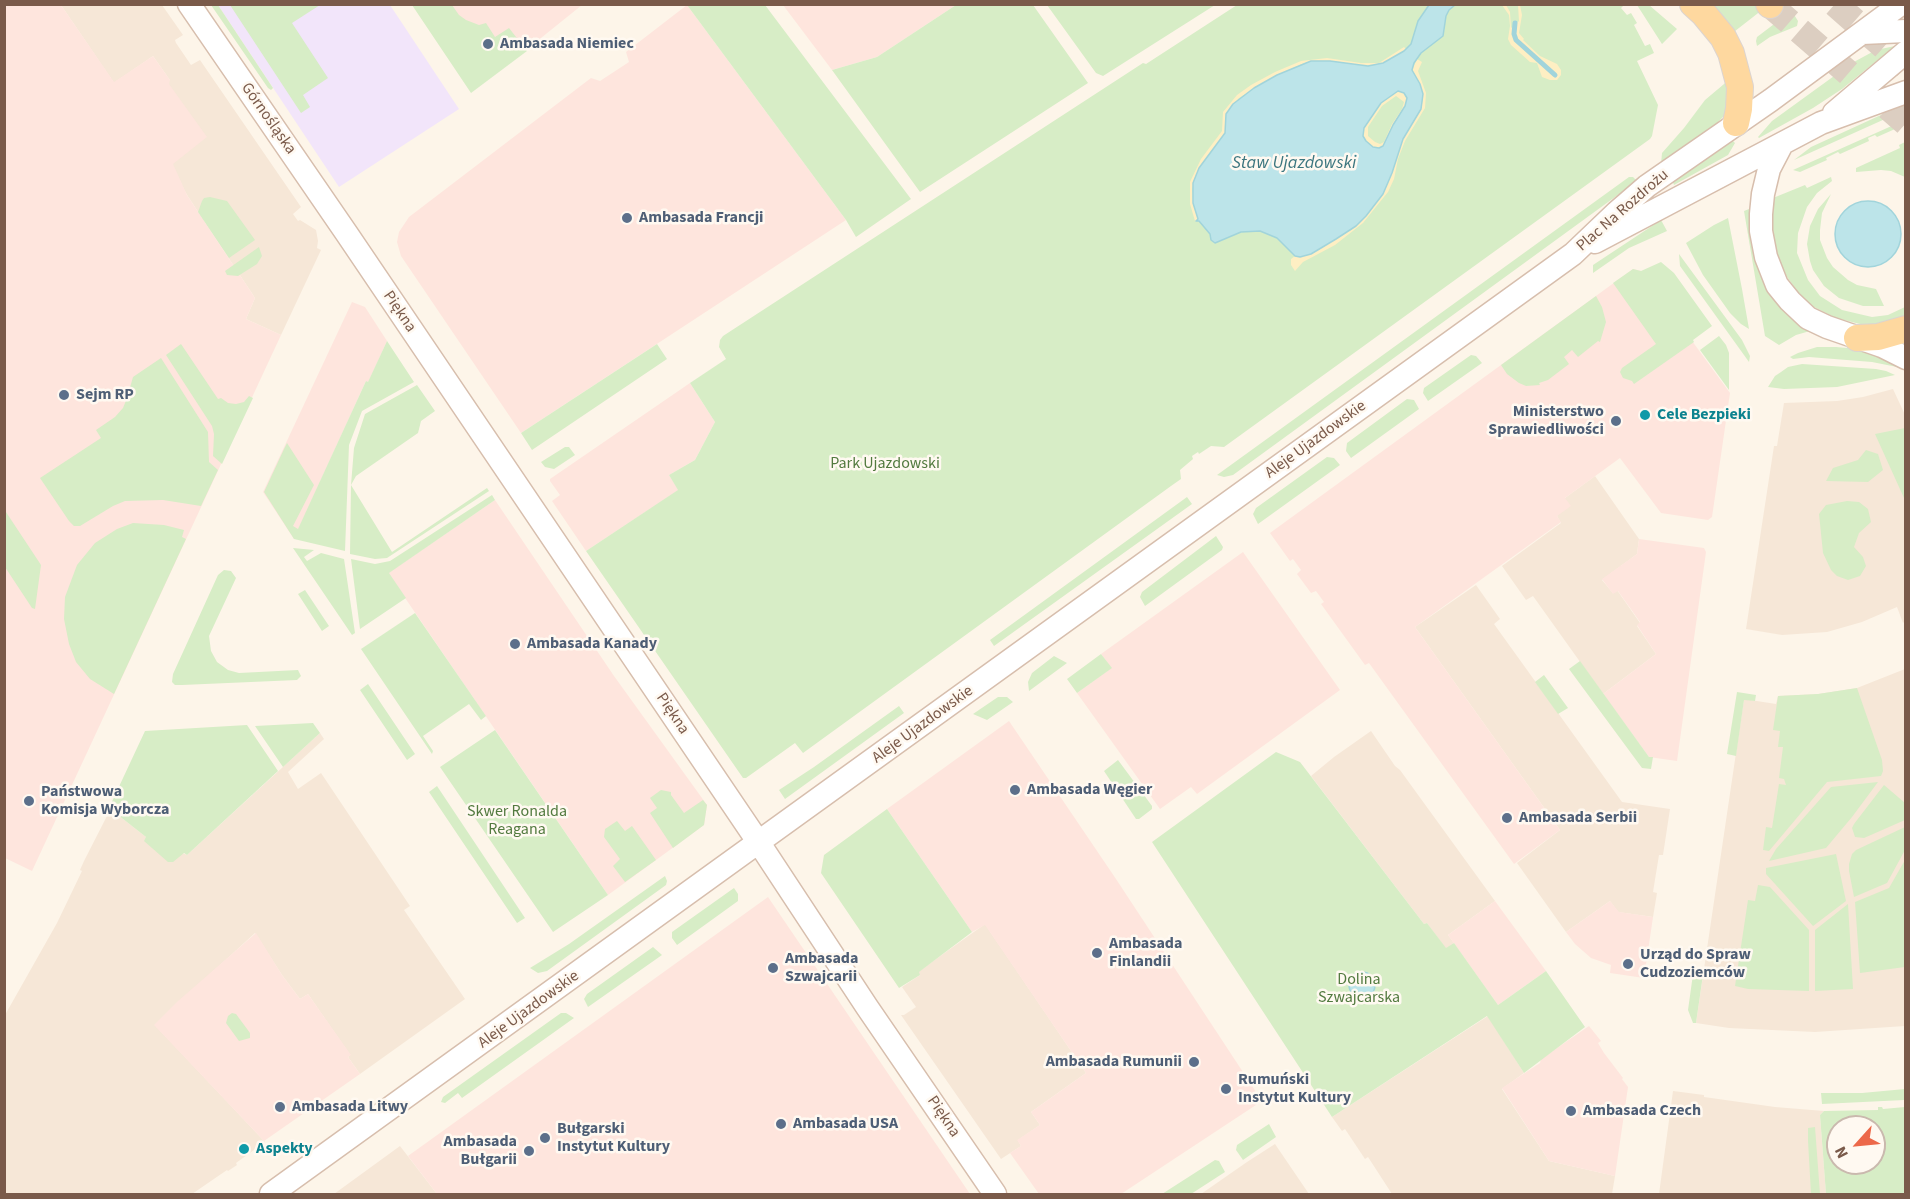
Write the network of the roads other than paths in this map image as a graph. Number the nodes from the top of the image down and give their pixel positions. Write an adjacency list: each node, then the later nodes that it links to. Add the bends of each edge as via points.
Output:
1 (189, 4): 11 (street, Górnośląska)
2 (1693, 4): 8 (main road, via 1723,37 1731,53 1740,87)
3 (1901, 4): 5 (street, Plac Na Rozdrożu)
4 (1905, 31): 5 (street)
5 (1862, 33): 8 (street, Plac Na Rozdrożu)
6 (1905, 52): 9 (street, Plac Na Rozdrożu)
7 (1905, 92): 9 (street, Plac Na Rozdrożu)
8 (1736, 123): 12 (street, Plac Na Rozdrożu, via 1647,186)
9 (1821, 123): 10 (street, Plac Na Rozdrożu)
10 (1782, 144): 12 (street, Plac Na Rozdrożu); 14 (street, via 1769,169 1763,194 1761,231 1769,268 1783,294 1797,309 1827,327)
11 (347, 234): 16 (street, Piękna)
12 (1573, 254): 16 (street, Aleje Ujazdowskie)
13 (1905, 329): 14 (main road)
14 (1857, 338): 15 (street)
15 (1905, 358)
16 (759, 843): 17 (street, Aleje Ujazdowskie); 18 (street, Piękna)
17 (271, 1194)
18 (996, 1194)

